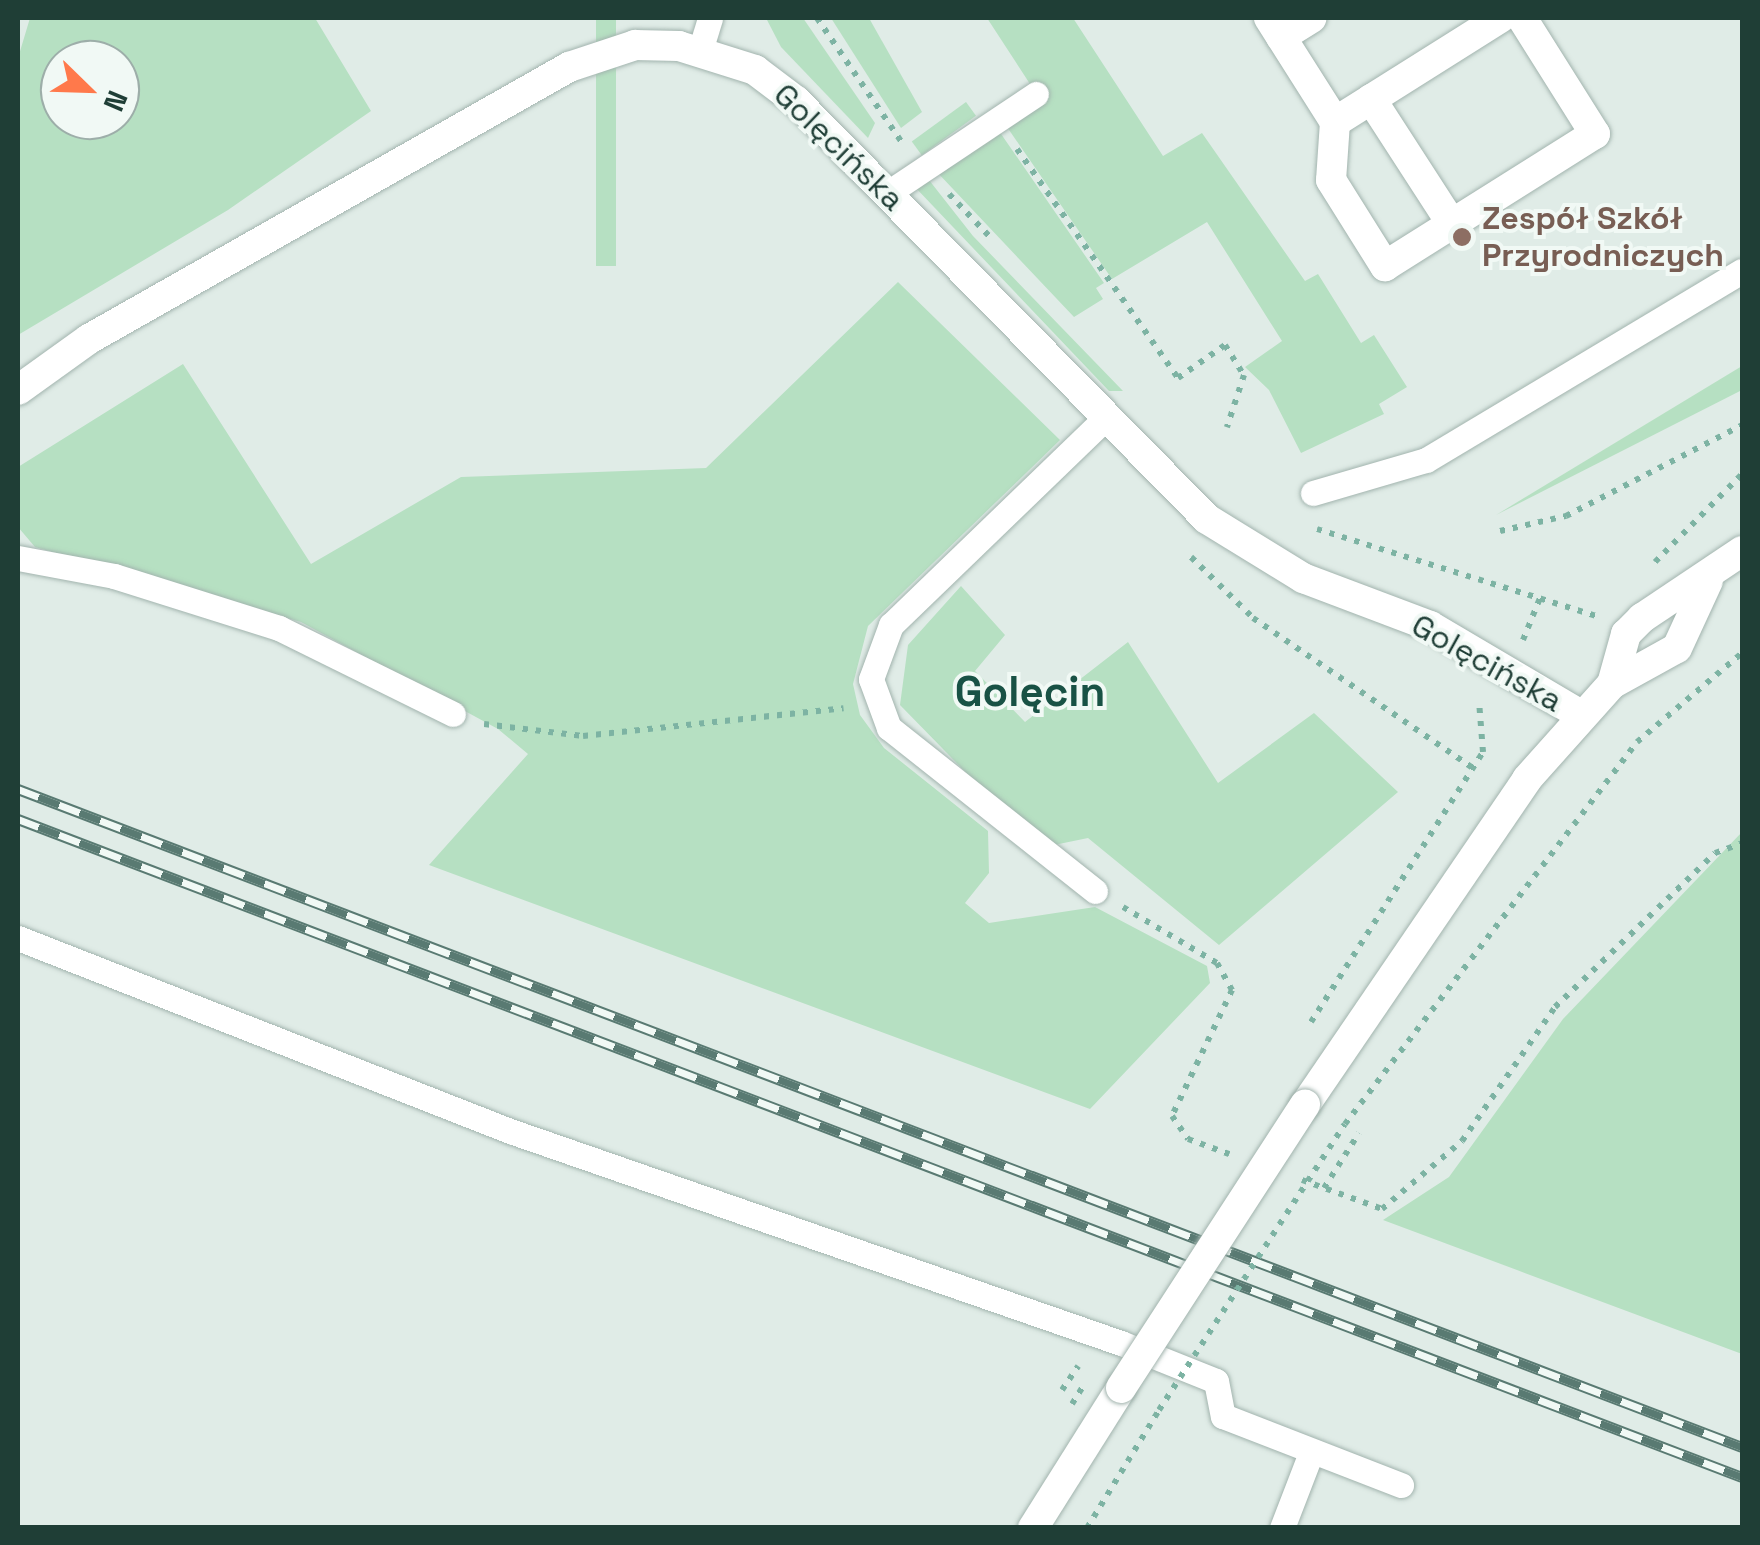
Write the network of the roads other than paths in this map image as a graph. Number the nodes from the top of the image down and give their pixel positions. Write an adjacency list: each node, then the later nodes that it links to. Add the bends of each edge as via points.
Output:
1 (710, 18): 6 (lane)
2 (1311, 18): 5 (street)
3 (1500, 18): 8 (street)
4 (1522, 18): 11 (street, via 1596,134)
5 (1275, 27): 9 (street)
6 (700, 51): 10 (street, Golęcińska, via 774,84); 13 (street, Golęcińska, via 635,45 569,67 89,339)
7 (1036, 94): 10 (lane)
8 (1371, 99): 9 (street); 11 (street)
9 (1335, 122): 11 (street, via 1330,180 1385,266)
10 (888, 192): 14 (street, Golęcińska)
11 (1452, 224)
12 (1742, 271): 15 (lane, via 1426,460)
13 (18, 390)
14 (1104, 419): 21 (street, Golęcińska, via 1207,519 1259,555 1430,626); 22 (lane, via 891,625 871,679 875,705 1011,831)
15 (1313, 493)
16 (1742, 551): 18 (street, Golęcińska)
17 (18, 558): 20 (lane, via 114,576 280,628)
18 (1708, 581): 19 (street, Golęcińska, via 1677,648); 19 (street, Golęcińska, via 1626,634)
19 (1612, 684): 21 (street)
20 (453, 714)
21 (1581, 716): 26 (street, bridge, via 1458,872)
22 (1095, 891)
23 (18, 938): 24 (lane, via 510,1132 1121,1343 1216,1382 1223,1416)
24 (1312, 1453): 25 (lane); 27 (lane)
25 (1401, 1485)
26 (1033, 1528)
27 (1282, 1528)

